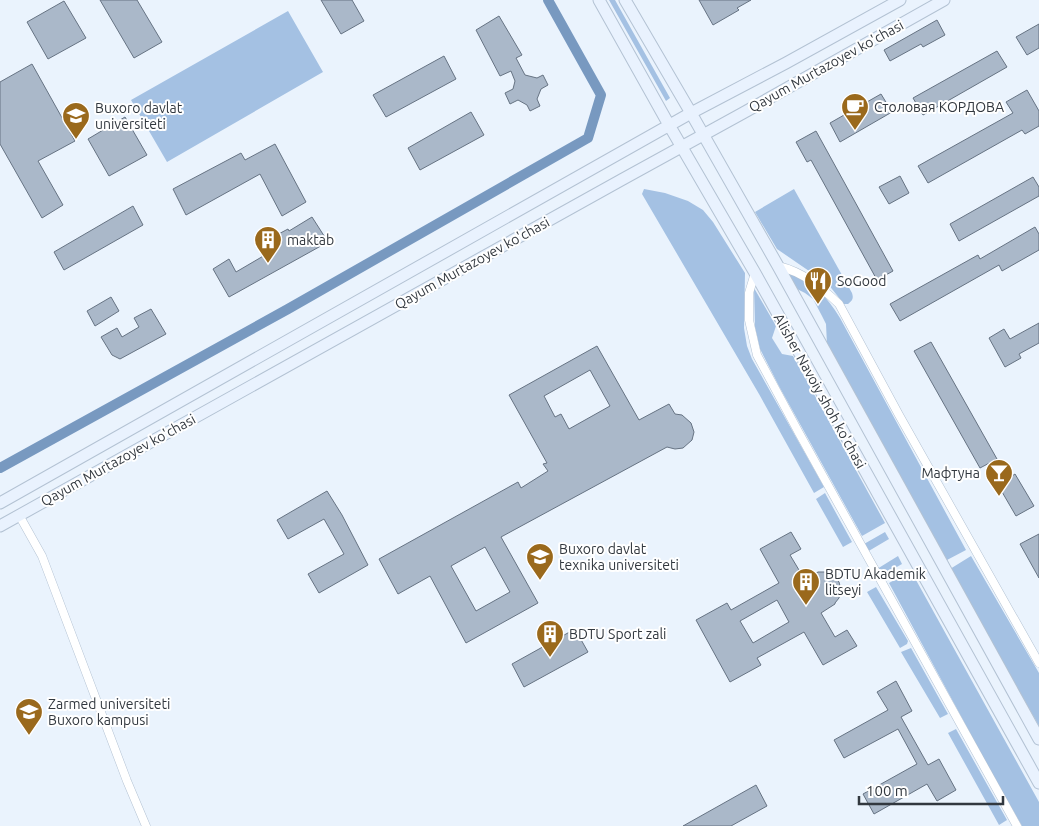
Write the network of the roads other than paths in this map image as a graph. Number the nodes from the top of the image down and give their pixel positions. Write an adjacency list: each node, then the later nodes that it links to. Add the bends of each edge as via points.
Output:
1 (600, 0): 6 (street, Alisher Navoiy shoh ko'chasi)
2 (625, 0): 5 (street, Alisher Navoiy shoh ko'chasi)
3 (900, 0): 5 (street, Qayum Murtazoyev ko'chasi)
4 (944, 0): 7 (street, Qayum Murtazoyev ko'chasi)
5 (691, 113): 6 (street, Qayum Murtazoyev ko'chasi); 7 (street, Alisher Navoiy shoh ko'chasi)
6 (669, 125): 8 (street, Alisher Navoiy shoh ko'chasi); 11 (street, Qayum Murtazoyev ko'chasi)
7 (703, 134): 8 (street, Qayum Murtazoyev ko'chasi); 9 (street, Alisher Navoiy shoh ko'chasi)
8 (681, 147): 10 (street, Alisher Navoiy shoh ko'chasi); 13 (street, Qayum Murtazoyev ko'chasi)
9 (778, 266): 18 (street, via 811,280 840,304); 19 (street, Alisher Navoiy shoh ko'chasi)
10 (755, 273): 20 (street, Alisher Navoiy shoh ko'chasi); 22 (street, via 749,293 749,320 758,355)
11 (90, 452): 12 (street, Qayum Murtazoyev ko'chasi); 13 (street)
12 (60, 469): 14 (street); 15 (street, Qayum Murtazoyev ko'chasi)
13 (100, 470): 14 (street, Qayum Murtazoyev ko'chasi)
14 (70, 488): 16 (street, Qayum Murtazoyev ko'chasi)
15 (0, 504)
16 (18, 515): 17 (street, Qayum Murtazoyev ko'chasi); 21 (street, via 42,556)
17 (0, 526)
18 (1039, 663)
19 (1039, 739)
20 (1039, 783)
21 (146, 826)
22 (1017, 826)

